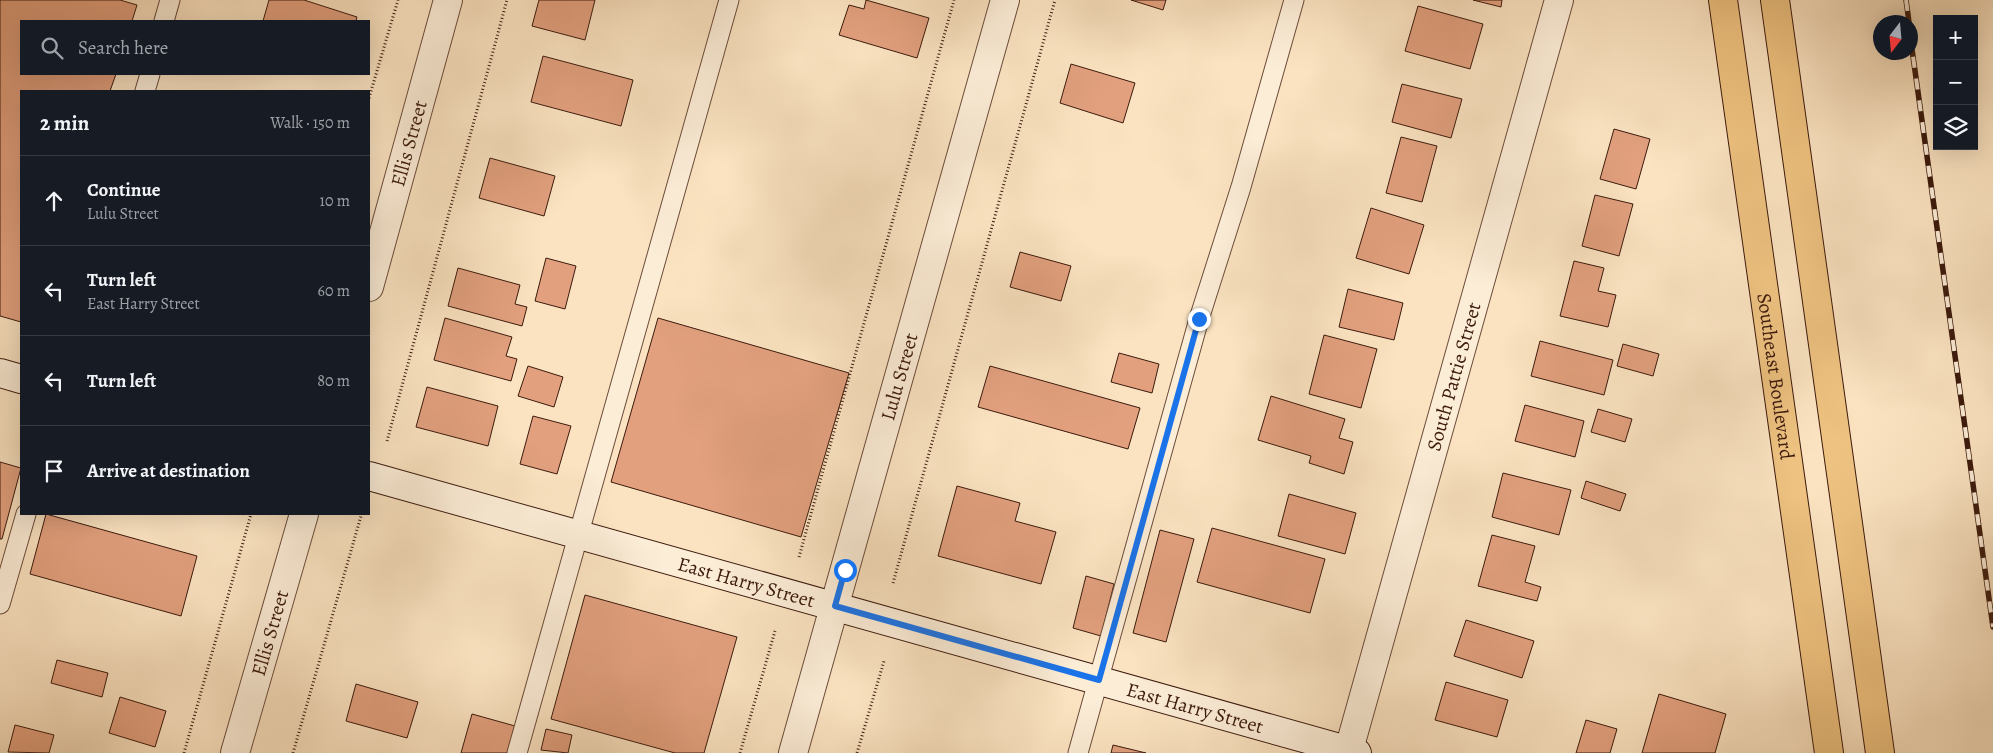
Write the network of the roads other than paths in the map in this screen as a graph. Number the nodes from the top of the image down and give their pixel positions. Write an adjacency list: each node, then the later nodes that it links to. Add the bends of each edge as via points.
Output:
1 (170, 0): 9 (lane)
2 (448, 0): 12 (street, Ellis Street)
3 (729, 0): 18 (lane)
4 (1005, 0): 20 (street, Lulu Street)
5 (1294, 0): 21 (lane, via 1199,319)
6 (1559, 0): 23 (street, South Pattie Street)
7 (1723, 0): 22 (main road, Southeast Boulevard)
8 (1775, 0): 28 (main road)
9 (164, 20)
10 (150, 75): 11 (lane)
11 (145, 90)
12 (370, 283)
13 (0, 374): 14 (street)
14 (20, 379)
15 (370, 476): 18 (street, East Harry Street)
16 (26, 515): 19 (lane)
17 (304, 515): 24 (street, Ellis Street)
18 (579, 535): 20 (street, East Harry Street); 25 (lane)
19 (0, 604)
20 (835, 606): 21 (street, East Harry Street); 26 (street, Lulu Street)
21 (1099, 680): 23 (street, East Harry Street); 27 (lane)
22 (1824, 746)
23 (1351, 752)
24 (235, 753)
25 (517, 753)
26 (793, 753)
27 (1078, 753)
28 (1880, 753)

